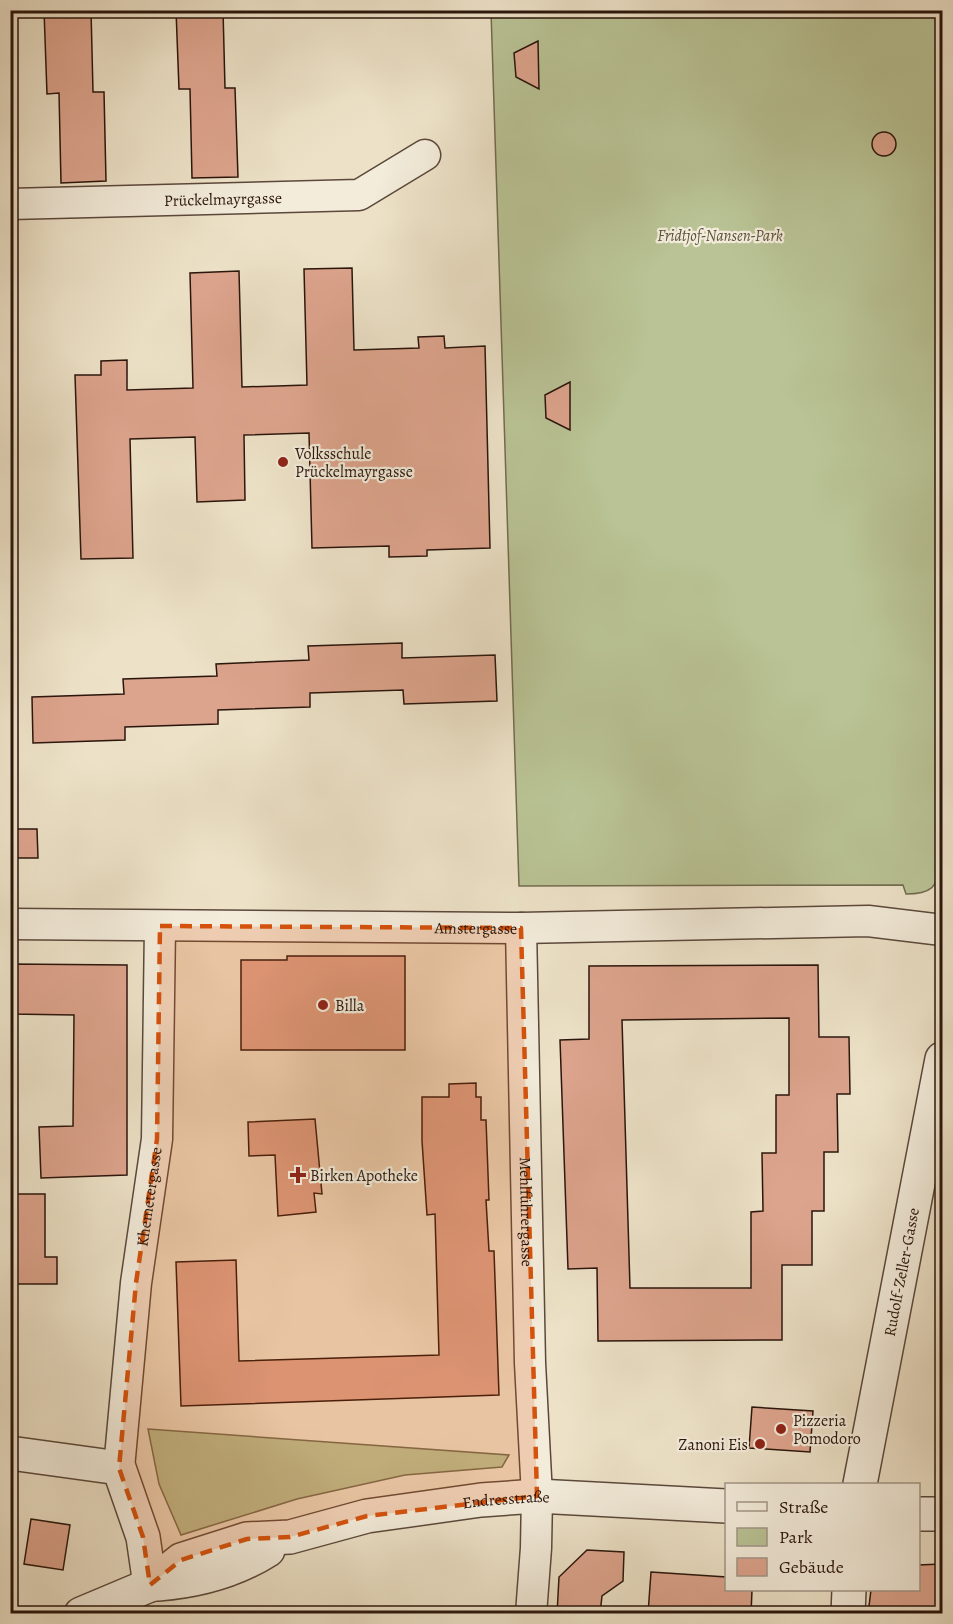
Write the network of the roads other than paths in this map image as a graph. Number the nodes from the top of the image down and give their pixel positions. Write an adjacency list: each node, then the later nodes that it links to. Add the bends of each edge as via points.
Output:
1 (425, 154): 2 (street, Prückelmayrgasse, via 359,195)
2 (10, 204)
3 (10, 924): 4 (street, Amstergasse)
4 (160, 926): 5 (street, Amstergasse); 9 (street, Khemetergasse, via 157,1139 136,1283)
5 (520, 928): 6 (street, Amstergasse, via 868,921); 11 (street, Mehlführergasse, via 530,1363)
6 (942, 930)
7 (942, 1059): 10 (street, Rudolf-Zeller-Gasse)
8 (10, 1452): 9 (street)
9 (119, 1468): 15 (street, via 143,1537)
10 (860, 1483)
11 (537, 1496): 12 (street, Endresstraße); 15 (street, Endresstraße, via 367,1516 290,1537 257,1558 220,1573 187,1582); 18 (street, Mehlführergasse)
12 (725, 1506)
13 (920, 1514): 14 (street)
14 (942, 1514)
15 (150, 1585): 17 (street, Endresstraße)
16 (849, 1591): 19 (street)
17 (81, 1614)
18 (531, 1614)
19 (848, 1614)

